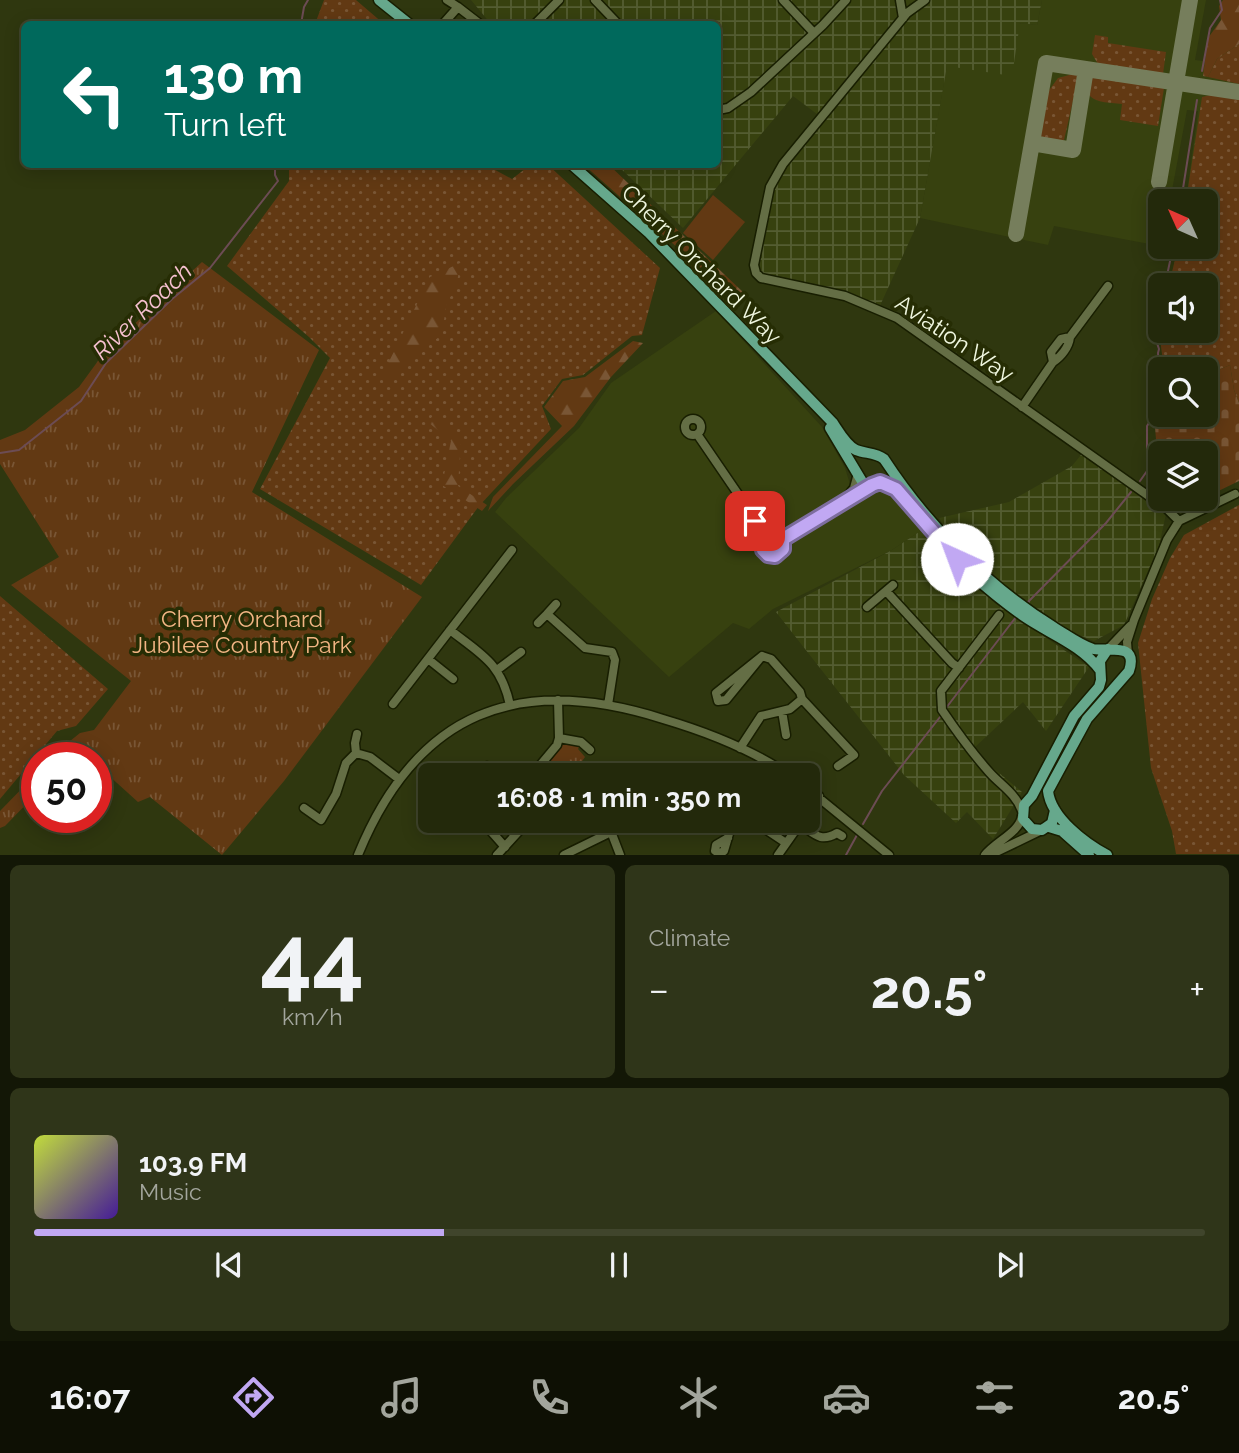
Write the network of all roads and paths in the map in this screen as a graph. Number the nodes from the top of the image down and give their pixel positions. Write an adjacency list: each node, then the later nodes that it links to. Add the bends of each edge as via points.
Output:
1 (379, 0): 11 (main road)
2 (447, 0): 9 (street)
3 (559, 0): 14 (street)
4 (595, 0): 15 (street)
5 (783, 0): 16 (street)
6 (845, 0): 16 (street)
7 (900, 0): 10 (street)
8 (925, 0): 10 (street, Aviation Way)
9 (458, 7): 12 (street); 13 (street)
10 (903, 18): 21 (street, Aviation Way, via 783,164 770,187 756,273 761,278 845,296 897,318)
11 (405, 21)
12 (446, 21)
13 (476, 21)
14 (538, 21)
15 (615, 21)
16 (814, 33): 17 (street, via 739,102)
17 (721, 109)
18 (576, 168): 20 (main road, Cherry Orchard Way, via 649,233)
19 (1108, 286): 21 (street)
20 (804, 394): 23 (main road, Cherry Orchard Way, via 850,446); 25 (main road, Cherry Orchard Way)
21 (1022, 407): 29 (street, Aviation Way)
22 (697, 434): 30 (street)
23 (871, 453): 24 (main road, Cherry Orchard Way); 25 (main road, via 858,460)
24 (886, 462): 26 (main road, via 887,472); 40 (main road, Cherry Orchard Way, via 940,531 1007,594 1079,642)
25 (857, 475): 26 (main road, Cherry Orchard Way, via 863,483); 28 (street)
26 (876, 484): 28 (street); 47 (main road, Cherry Orchard Way, via 896,489 942,544 995,594 1034,624 1086,654)
27 (1235, 494): 29 (street)
28 (842, 503): 31 (street)
29 (1179, 521): 37 (street)
30 (766, 535): 31 (street, via 775,533); 31 (street, via 762,547 772,556 783,549)
31 (783, 539)
32 (512, 550): 39 (street)
33 (556, 604): 35 (street)
34 (867, 607): 45 (street, via 890,588)
35 (547, 614): 38 (street); 54 (street, via 585,648 614,654)
36 (999, 615): 45 (street)
37 (1134, 620): 40 (street); 43 (street, via 1126,645)
38 (538, 623)
39 (450, 630): 44 (street); 46 (street)
40 (1108, 649): 43 (main road, via 1120,649); 47 (main road, via 1101,657)
41 (522, 652): 46 (street)
42 (762, 656): 42 (street, via 716,694 718,701 726,700); 50 (street, via 771,659)
43 (1129, 657): 48 (main road)
44 (428, 659): 49 (street); 52 (street)
45 (959, 668): 66 (street, via 941,691 944,713 991,774)
46 (497, 670): 53 (street)
47 (1100, 670): 48 (main road, via 1115,679); 68 (main road, via 1099,687 1074,716)
48 (1127, 674): 69 (main road, via 1087,719 1049,787)
49 (453, 679)
50 (802, 699): 55 (street); 64 (street, via 855,755)
51 (558, 700): 53 (street); 54 (street); 58 (street)
52 (393, 704)
53 (510, 705): 65 (street, via 454,728 427,748)
54 (608, 705): 59 (street, via 686,726)
55 (782, 711): 57 (street); 59 (street, via 758,719)
56 (357, 734): 61 (street)
57 (786, 735)
58 (559, 738): 60 (street, via 581,742); 62 (street)
59 (740, 748): 63 (street)
60 (590, 750)
61 (356, 753): 65 (street, via 370,757); 70 (street, via 346,763 321,820)
62 (542, 763)
63 (767, 763)
64 (838, 766)
65 (399, 779): 85 (street, via 376,813)
66 (1014, 795): 68 (street); 71 (street)
67 (820, 797): 90 (street)
68 (1030, 799): 69 (main road, via 1039,796); 71 (main road)
69 (1053, 806): 72 (main road, via 1054,819); 93 (main road)
70 (304, 808)
71 (1022, 814): 72 (main road, via 1029,827); 91 (street, via 1019,825)
72 (1046, 828): 91 (street); 92 (main road, via 1062,831)
73 (493, 833): 84 (street)
74 (516, 833): 84 (street)
75 (609, 833): 87 (street)
76 (611, 833): 88 (street)
77 (729, 833): 82 (street)
78 (771, 833): 83 (street)
79 (793, 833): 83 (street)
80 (815, 833): 81 (street, via 822,838)
81 (842, 836)
82 (728, 838)
83 (786, 843): 89 (street)
84 (505, 847): 86 (street)
85 (358, 855)
86 (497, 855)
87 (564, 855)
88 (620, 855)
89 (778, 855)
90 (889, 855)
91 (987, 855)
92 (1089, 855)
93 (1107, 855)

